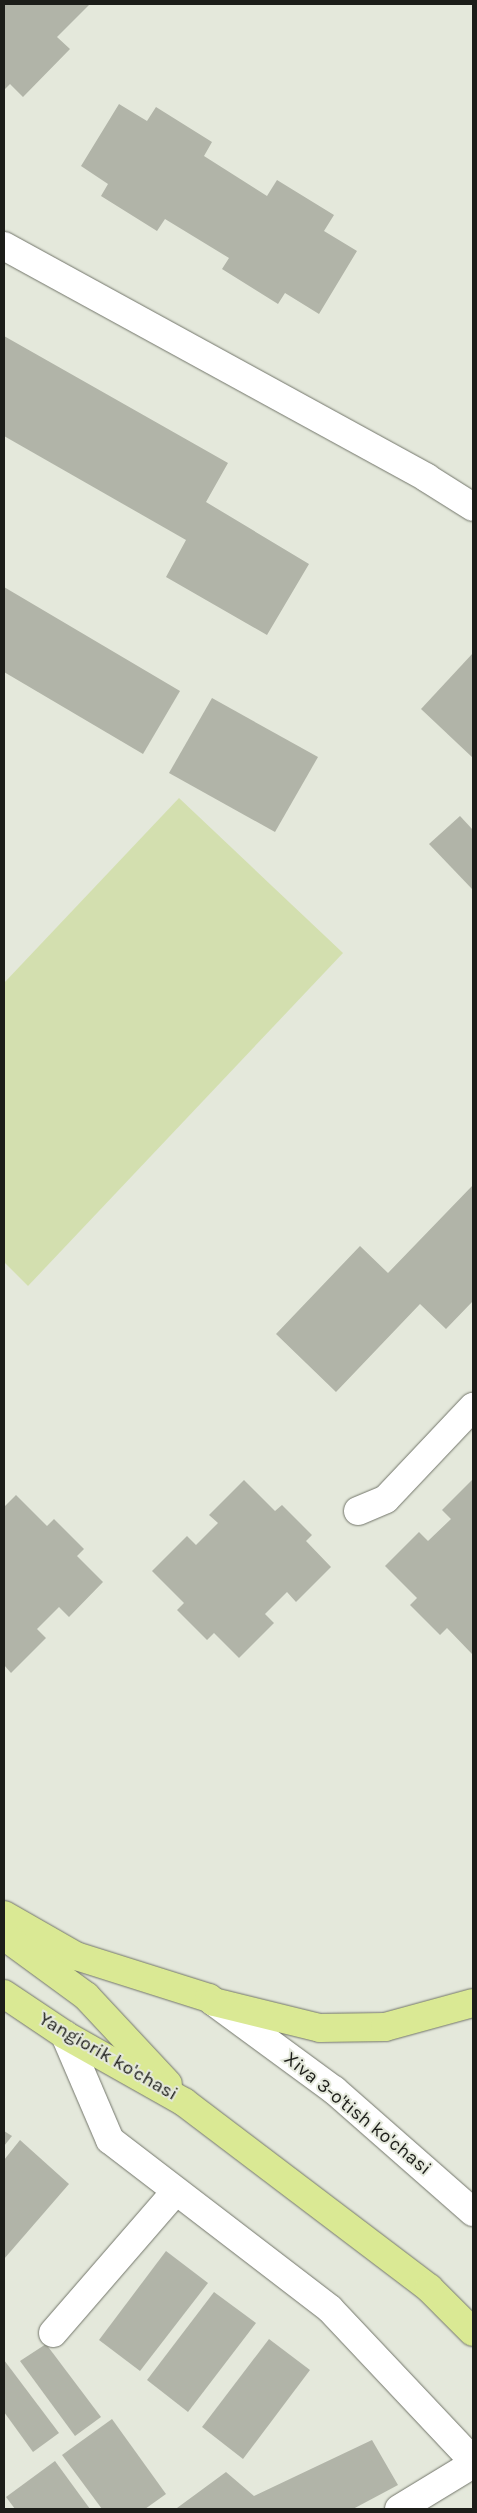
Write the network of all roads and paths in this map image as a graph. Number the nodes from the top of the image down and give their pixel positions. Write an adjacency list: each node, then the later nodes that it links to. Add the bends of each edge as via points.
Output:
1 (4, 246): 2 (street, via 427,478)
2 (473, 507)
3 (473, 1408): 4 (street, via 386,1499)
4 (358, 1511)
5 (4, 1915): 8 (main road, via 76,1956)
6 (4, 1936): 11 (main road, Yangiorik ko'chasi, via 86,1996)
7 (4, 1994): 10 (main road, Yangiorik ko'chasi)
8 (214, 2002): 9 (main road, via 320,2028 385,2027); 13 (street, Xiva 3-o'tish ko'chasi, via 334,2090)
9 (473, 2003)
10 (65, 2035): 11 (main road, Yangiorik ko'chasi); 12 (street, via 110,2140)
11 (184, 2102): 14 (main road, via 429,2288)
12 (175, 2192): 15 (street); 16 (street, via 330,2309)
13 (473, 2212)
14 (473, 2332)
15 (53, 2333)
16 (473, 2463): 17 (street)
17 (399, 2509)

